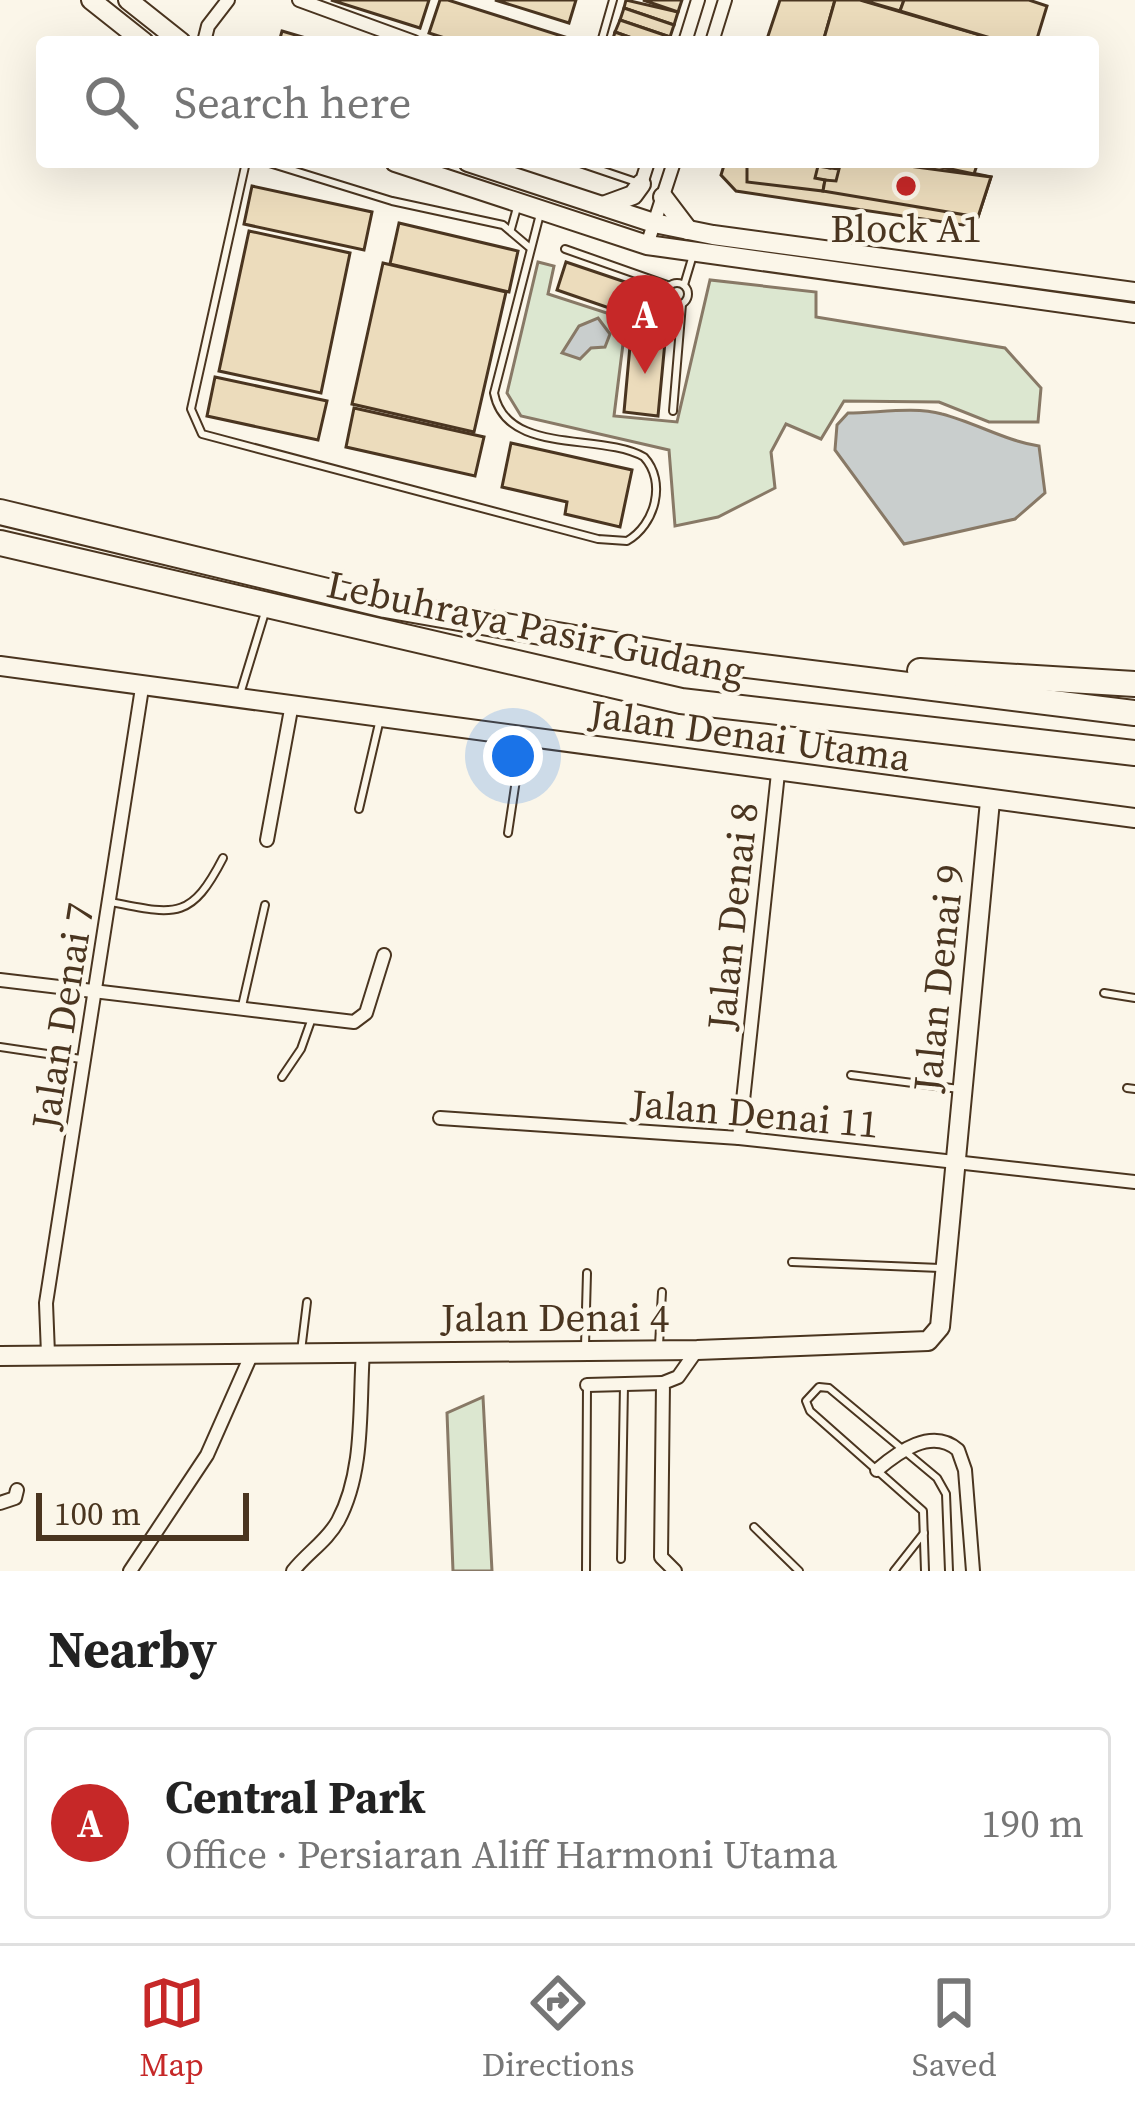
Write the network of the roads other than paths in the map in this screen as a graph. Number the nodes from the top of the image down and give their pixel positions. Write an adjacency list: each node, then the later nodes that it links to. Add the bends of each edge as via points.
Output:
1 (92, 0): 9 (street)
2 (128, 0): 10 (street)
3 (228, 0): 8 (street)
4 (299, 0): 13 (street)
5 (614, 0): 14 (lane)
6 (698, 0): 15 (street)
7 (725, 0): 16 (street)
8 (208, 26): 11 (street); 12 (street)
9 (137, 36)
10 (173, 36)
11 (186, 36)
12 (206, 36)
13 (398, 36)
14 (603, 36)
15 (687, 36)
16 (714, 36)
17 (245, 168): 33 (lane, via 191,410 202,434 627,541 653,509 656,477 644,457 517,429 496,407)
18 (284, 168): 30 (lane)
19 (413, 168): 26 (street)
20 (594, 168): 24 (lane)
21 (646, 168): 24 (street)
22 (672, 168): 25 (street)
23 (518, 170): 27 (street)
24 (641, 184): 27 (street)
25 (663, 197): 29 (street); 31 (street)
26 (518, 203): 28 (street); 30 (lane)
27 (603, 206): 29 (street)
28 (541, 211): 32 (street); 33 (lane)
29 (654, 223): 31 (street); 32 (street)
30 (511, 229): 33 (lane)
31 (688, 230): 38 (street)
32 (647, 245): 35 (street)
33 (529, 247)
34 (565, 249): 37 (lane)
35 (693, 254): 36 (lane); 40 (street)
36 (684, 285): 37 (lane); 39 (lane)
37 (670, 286): 39 (lane, via 667,299)
38 (1135, 292)
39 (682, 304): 41 (lane)
40 (1135, 313)
41 (673, 411)
42 (0, 512): 45 (highway, Lebuhraya Pasir Gudang, via 364,600)
43 (0, 543): 44 (highway, Lebuhraya Pasir Gudang)
44 (266, 608): 49 (lane); 54 (highway, Lebuhraya Pasir Gudang, via 681,701)
45 (690, 658): 47 (highway); 51 (highway, Lebuhraya Pasir Gudang)
46 (0, 666): 48 (street, Jalan Denai Utama)
47 (1135, 684)
48 (142, 688): 49 (street, Jalan Denai Utama); 62 (street, Jalan Denai 7)
49 (239, 698): 50 (street, Jalan Denai Utama)
50 (292, 704): 52 (street, Jalan Denai Utama); 60 (street)
51 (1135, 712)
52 (380, 716): 53 (street, Jalan Denai Utama); 57 (lane)
53 (522, 737): 55 (street, Jalan Denai Utama); 59 (lane)
54 (1135, 753)
55 (778, 772): 56 (street, Jalan Denai Utama); 77 (street, Jalan Denai 8)
56 (990, 801): 58 (street, Jalan Denai Utama); 75 (street, Jalan Denai 9)
57 (359, 809)
58 (1135, 818)
59 (508, 833)
60 (267, 841)
61 (223, 858): 62 (lane, via 190,905)
62 (111, 902): 66 (street, Jalan Denai 7)
63 (265, 905): 69 (lane)
64 (384, 955): 70 (street, via 362,1018)
65 (0, 980): 66 (street)
66 (98, 993): 69 (street); 72 (street, Jalan Denai 7)
67 (1104, 994): 68 (lane)
68 (1135, 998)
69 (242, 1009): 70 (street)
70 (312, 1018): 74 (lane)
71 (0, 1047): 72 (lane)
72 (85, 1060): 91 (street, Jalan Denai 7, via 46,1303)
73 (851, 1075): 75 (lane)
74 (282, 1078)
75 (959, 1089): 78 (street, Jalan Denai 9)
76 (440, 1118): 77 (street, Jalan Denai 11)
77 (739, 1138): 78 (street, Jalan Denai 11)
78 (952, 1163): 79 (street, Jalan Denai 11); 81 (street, Jalan Denai 4)
79 (1135, 1182)
80 (791, 1262): 81 (lane)
81 (944, 1268): 87 (street, Jalan Denai 4, via 940,1327 928,1341)
82 (587, 1273): 85 (lane)
83 (662, 1292): 86 (lane)
84 (307, 1302): 89 (lane)
85 (584, 1349): 86 (street, Jalan Denai 4); 90 (street, Jalan Denai 4)
86 (658, 1349): 87 (street, Jalan Denai 4)
87 (697, 1350): 94 (street, via 678,1377)
88 (253, 1351): 89 (street, Jalan Denai 4); 91 (street, Jalan Denai 4); 104 (street, via 207,1455)
89 (301, 1351): 90 (street, Jalan Denai 4)
90 (363, 1351): 105 (street, via 355,1468 344,1506)
91 (48, 1354): 92 (street, Jalan Denai 4)
92 (0, 1356)
93 (624, 1382): 94 (street); 95 (street); 102 (lane)
94 (663, 1383): 103 (street, via 661,1557)
95 (587, 1385): 106 (lane)
96 (902, 1449): 97 (street); 97 (lane, via 829,1388 814,1389 810,1411); 110 (lane, via 946,1494); 111 (street, via 935,1440 958,1450)
97 (877, 1470): 101 (lane, via 923,1511)
98 (17, 1490): 99 (street)
99 (0, 1503)
100 (754, 1527): 107 (lane)
101 (926, 1530): 108 (lane); 109 (lane)
102 (621, 1559)
103 (673, 1570)
104 (130, 1571)
105 (293, 1571)
106 (586, 1571)
107 (799, 1571)
108 (894, 1571)
109 (925, 1571)
110 (950, 1571)
111 (973, 1571)

